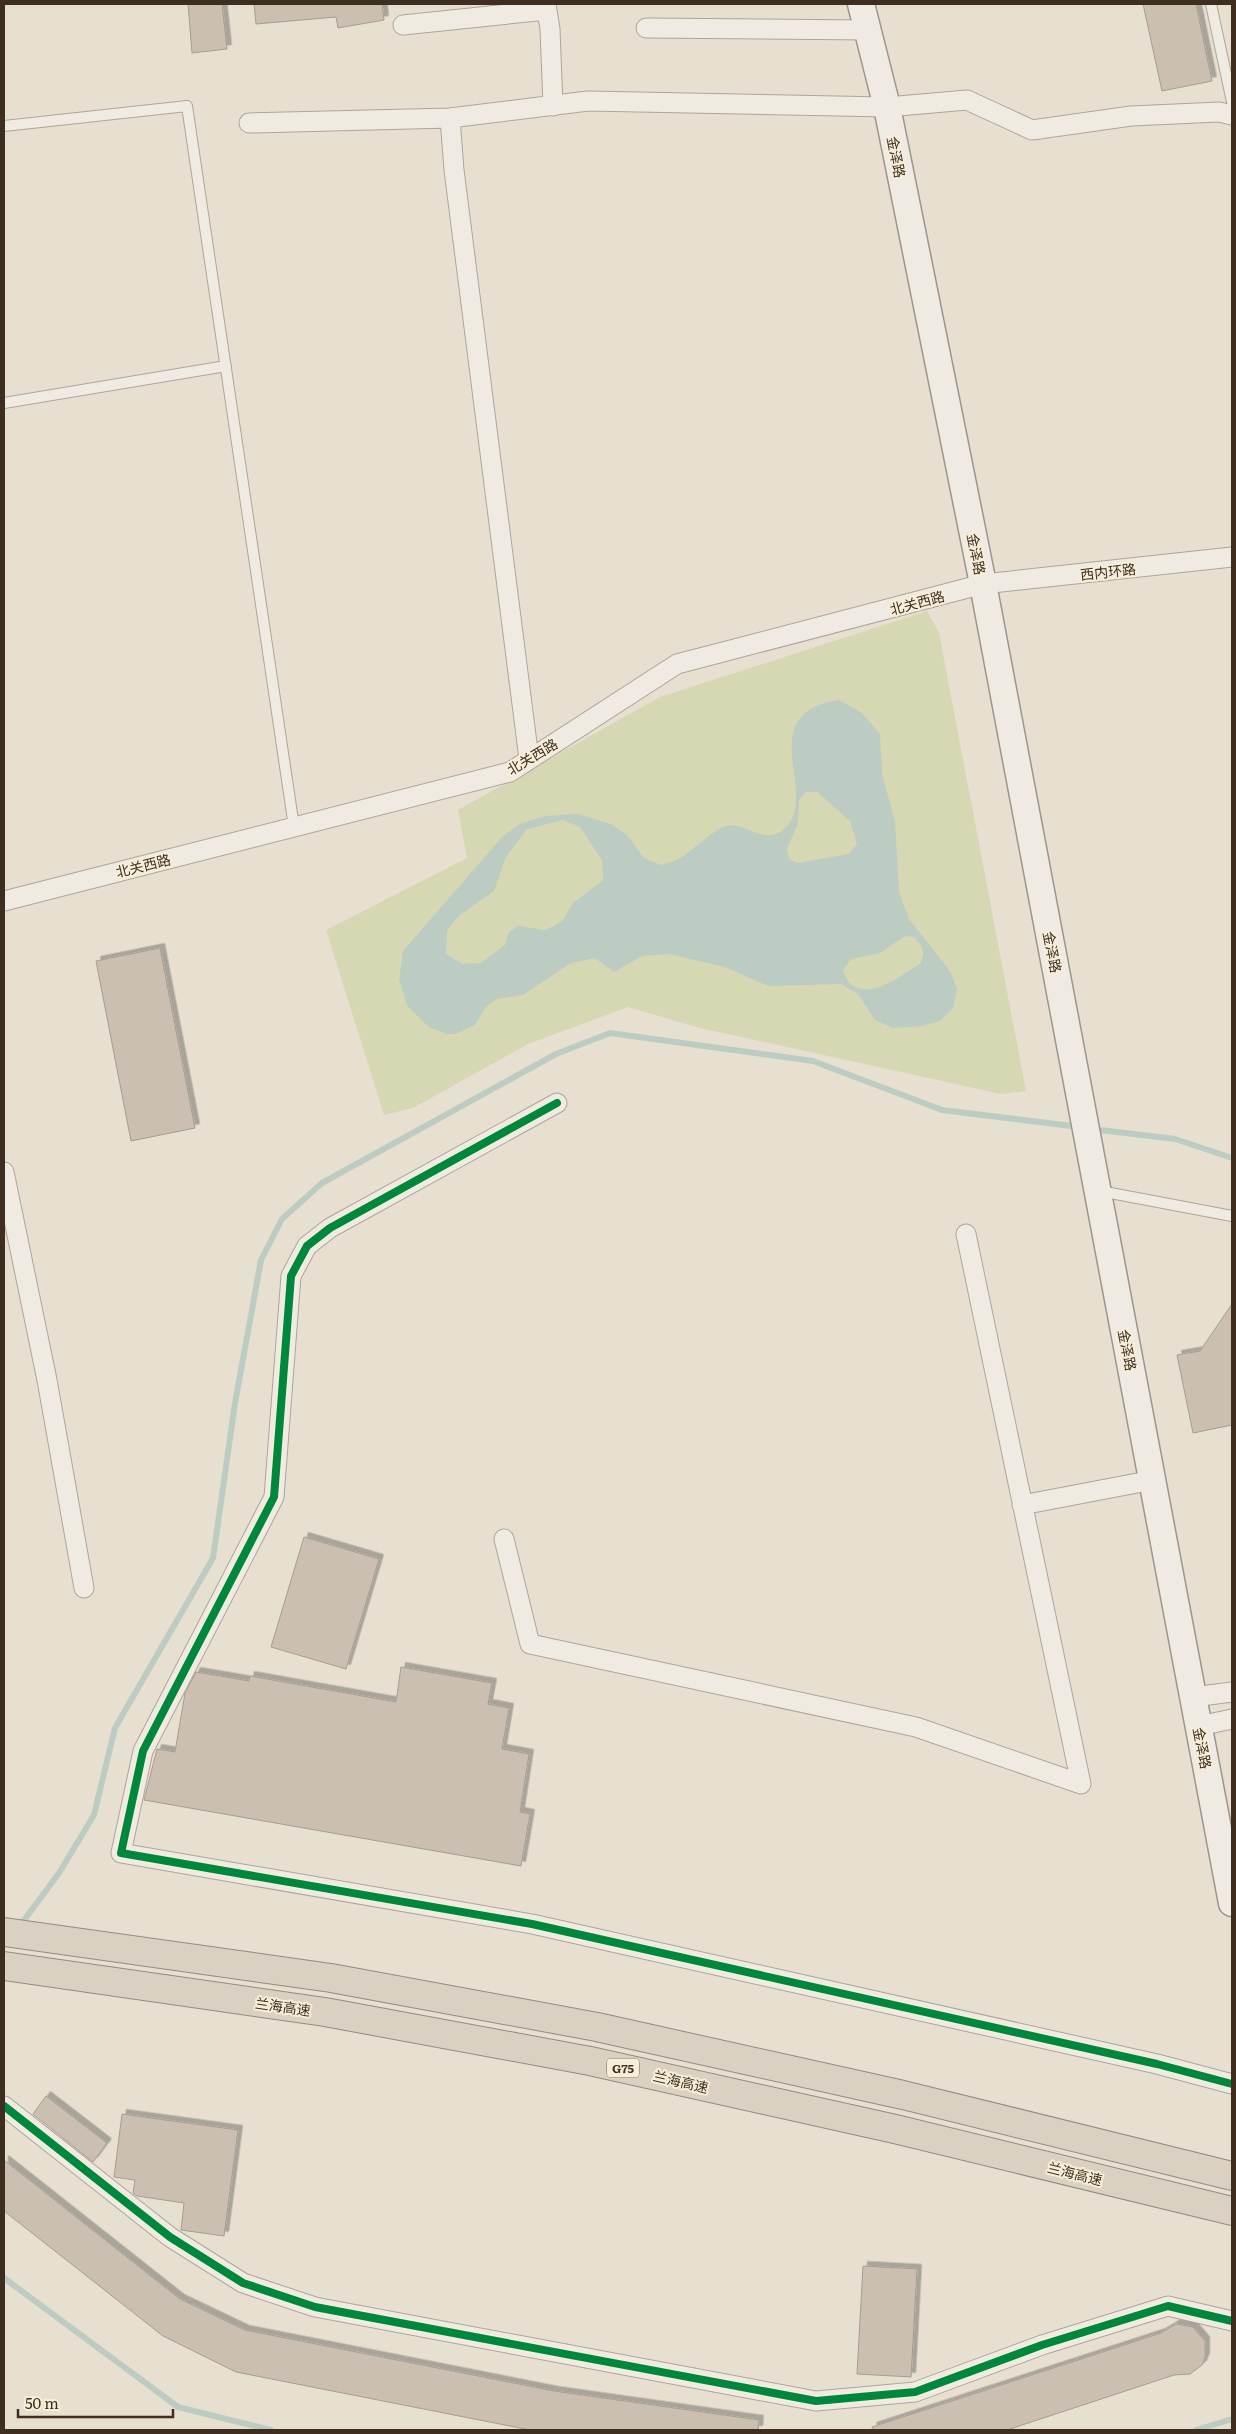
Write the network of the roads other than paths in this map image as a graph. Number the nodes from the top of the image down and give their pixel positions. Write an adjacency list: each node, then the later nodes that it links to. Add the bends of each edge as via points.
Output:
1 (861, 4): 6 (main road, 金泽路)
2 (1212, 4): 7 (lane)
3 (546, 7): 4 (street); 8 (street)
4 (402, 26)
5 (646, 28): 6 (street)
6 (868, 30): 9 (main road, 金泽路)
7 (1232, 102)
8 (553, 106): 9 (street, via 588,101); 11 (street)
9 (887, 106): 10 (street, via 967,100 1032,130 1131,116 1219,112); 17 (main road, 金泽路)
10 (1232, 115)
11 (450, 118): 12 (street); 18 (street)
12 (249, 123)
13 (4, 126): 14 (lane, via 187,106)
14 (226, 366): 15 (lane); 19 (lane)
15 (4, 404)
16 (1232, 558): 17 (street, 西内环路)
17 (983, 584): 18 (street, 北关西路, via 677,664); 23 (main road, 金泽路)
18 (529, 759): 19 (street, 北关西路, via 510,772)
19 (294, 827): 20 (street, 北关西路)
20 (4, 901)
21 (557, 1103): 37 (street, via 330,1228 307,1246 291,1276 274,1497 143,1751 120,1853 532,1924 1157,2064)
22 (4, 1172): 29 (street, via 47,1380)
23 (1098, 1191): 24 (lane); 26 (main road, 金泽路)
24 (1232, 1216)
25 (966, 1234): 27 (street)
26 (1153, 1480): 27 (street); 31 (main road, 金泽路)
27 (1022, 1504): 28 (street, via 1081,1784 916,1727 530,1644)
28 (504, 1540)
29 (84, 1588)
30 (1232, 1692): 31 (street)
31 (1193, 1697): 33 (main road, 金泽路)
32 (1232, 1719): 33 (street)
33 (1199, 1726): 34 (main road, 金泽路)
34 (1232, 1903)
35 (4, 1932): 39 (highway, via 331,1978 597,2027 903,2095)
36 (5, 1966): 40 (highway, 兰海高速 / G75, via 325,2012 590,2061 896,2129)
37 (1232, 2084)
38 (4, 2106): 41 (street, via 170,2237 243,2283 314,2307 816,2401 914,2392 1042,2345 1168,2306)
39 (1232, 2176)
40 (1232, 2211)
41 (1232, 2322)

